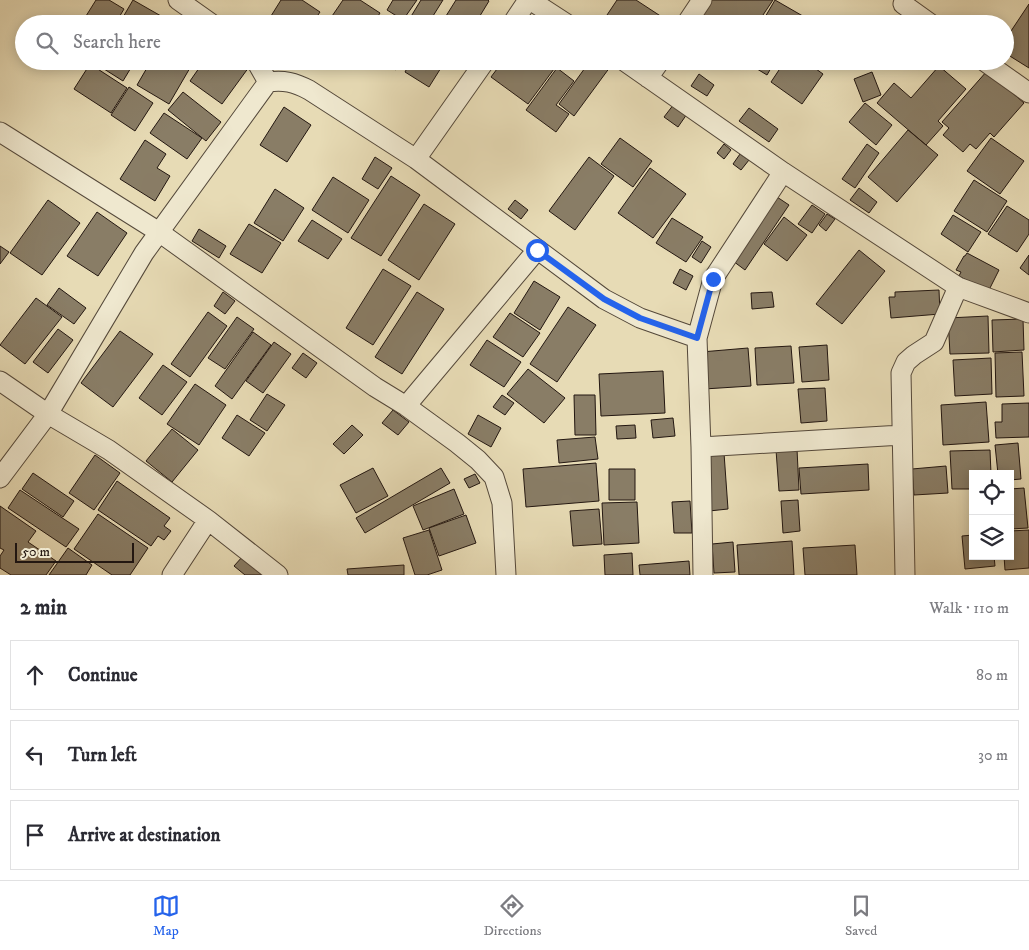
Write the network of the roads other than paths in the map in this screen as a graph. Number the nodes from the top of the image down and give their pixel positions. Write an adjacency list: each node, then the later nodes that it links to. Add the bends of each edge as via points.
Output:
1 (178, 0): 5 (street)
2 (529, 0): 6 (street); 7 (street)
3 (702, 0): 8 (street)
4 (902, 1): 9 (street)
5 (199, 15)
6 (518, 15)
7 (553, 15)
8 (692, 15)
9 (920, 15)
10 (261, 70): 16 (street)
11 (479, 70): 19 (street)
12 (637, 70): 15 (street)
13 (654, 70): 15 (street)
14 (997, 70): 17 (street)
15 (648, 78): 20 (street)
16 (268, 82): 19 (street, via 284,80 309,90); 21 (street)
17 (1029, 92)
18 (0, 132): 21 (street)
19 (416, 159): 22 (street)
20 (783, 172): 23 (street); 25 (street, via 713,279)
21 (159, 232): 27 (street); 28 (street)
22 (537, 250): 25 (street, via 604,299 640,318); 27 (street)
23 (958, 288): 24 (street); 29 (street, via 934,342 906,362 901,373)
24 (1029, 313)
25 (697, 338): 30 (street)
26 (0, 381): 28 (street)
27 (406, 406): 35 (street, via 478,460 494,477 502,504)
28 (48, 414): 31 (street); 32 (street, via 109,450)
29 (902, 435): 30 (street); 37 (street)
30 (701, 447): 36 (street)
31 (0, 478)
32 (208, 520): 33 (street); 34 (street)
33 (172, 575)
34 (278, 575)
35 (506, 575)
36 (703, 575)
37 (905, 575)

